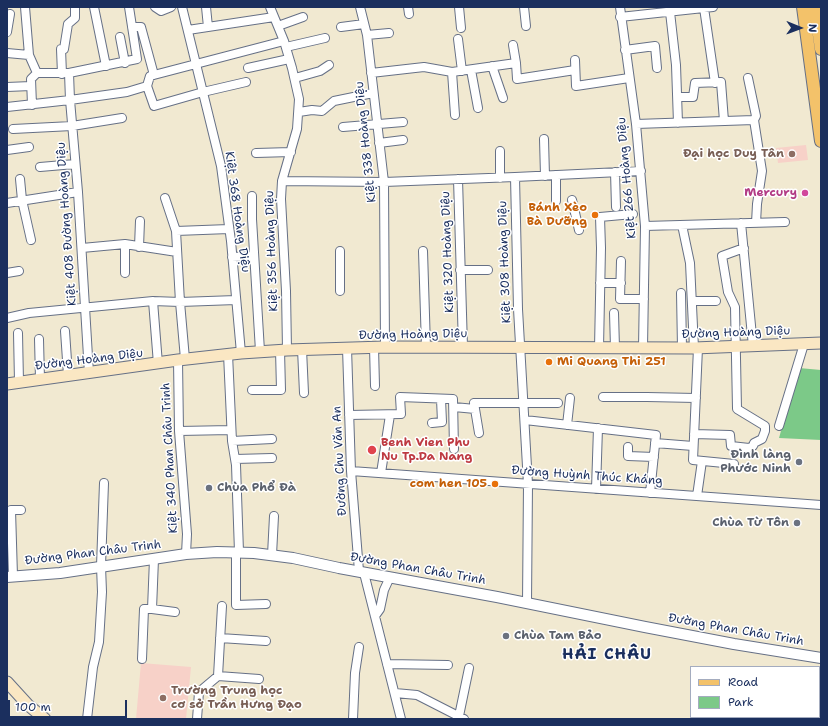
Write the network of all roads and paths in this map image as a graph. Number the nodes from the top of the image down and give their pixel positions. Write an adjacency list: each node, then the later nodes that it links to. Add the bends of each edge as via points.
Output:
1 (25, 7): 42 (street)
2 (75, 7): 58 (street, Kiệt 408 Đường Hoàng Diệu, via 75,18 68,24 64,49 61,50)
3 (94, 7): 49 (street)
4 (129, 7): 26 (street)
5 (155, 7): 6 (street, via 161,11)
6 (171, 7)
7 (182, 7): 30 (street, Kiệt 368 Hoàng Diệu)
8 (206, 7): 27 (street)
9 (270, 7): 20 (street, Kiệt 356 Hoàng Diệu)
10 (360, 7): 23 (street, Kiệt 338 Hoàng Diệu)
11 (459, 7): 29 (street)
12 (524, 7): 25 (street)
13 (620, 7): 22 (street, Kiệt 266 Hoàng Diệu)
14 (713, 7): 17 (street)
15 (803, 7): 91 (main road)
16 (815, 7): 39 (main road)
17 (699, 8): 18 (street); 65 (street)
18 (670, 12): 22 (street); 71 (street)
19 (10, 14): 31 (street)
20 (274, 17): 24 (street, Kiệt 356 Hoàng Diệu); 27 (street)
21 (303, 17): 24 (street)
22 (620, 17): 40 (street, Kiệt 266 Hoàng Diệu)
23 (364, 24): 28 (street); 33 (street, Kiệt 338 Hoàng Diệu)
24 (278, 26): 37 (street, Kiệt 356 Hoàng Diệu)
25 (526, 26)
26 (132, 27): 45 (street, via 138,59); 60 (street, via 142,27)
27 (208, 27): 30 (street)
28 (341, 27)
29 (461, 28)
30 (188, 30): 46 (street, Kiệt 368 Hoàng Diệu)
31 (7, 32)
32 (389, 33): 33 (street)
33 (367, 35): 59 (street, Kiệt 338 Hoàng Diệu)
34 (120, 37): 45 (street)
35 (325, 38): 37 (street)
36 (458, 39): 55 (street)
37 (285, 44): 43 (street, Kiệt 356 Hoàng Diệu); 46 (street)
38 (513, 45): 47 (street)
39 (821, 49)
40 (625, 50): 52 (street, via 655,46); 62 (street, Kiệt 266 Hoàng Diệu)
41 (7, 53): 42 (street)
42 (29, 55): 57 (street)
43 (290, 59): 51 (street); 61 (street, Kiệt 356 Hoàng Diệu)
44 (575, 60): 54 (street)
45 (125, 63): 49 (street)
46 (196, 63): 60 (street); 69 (street, Kiệt 368 Hoàng Diệu)
47 (516, 63): 50 (street); 54 (street, via 517,79)
48 (329, 65): 61 (street, via 320,71)
49 (106, 66): 58 (street)
50 (492, 66): 53 (street); 72 (street)
51 (248, 68)
52 (657, 68)
53 (471, 70): 55 (street); 76 (street)
54 (575, 70): 62 (street, via 576,86)
55 (462, 71): 56 (street)
56 (452, 72): 59 (street, via 424,67); 78 (street)
57 (37, 73): 58 (street); 66 (street, via 31,79)
58 (65, 73): 73 (street, Kiệt 408 Đường Hoàng Diệu)
59 (371, 73): 70 (street, Kiệt 338 Hoàng Diệu)
60 (154, 75): 67 (street, via 150,76)
61 (295, 78): 77 (street, Kiệt 356 Hoàng Diệu)
62 (629, 78): 85 (street, Kiệt 266 Hoàng Diệu)
63 (748, 78): 80 (street, via 756,116)
64 (246, 82): 69 (street)
65 (715, 83): 71 (street, via 695,83 693,97); 81 (street, via 721,82)
66 (31, 86): 68 (street); 74 (street)
67 (146, 86): 69 (street, via 154,106); 73 (street, via 127,92)
68 (7, 87)
69 (203, 92): 125 (street, Kiệt 368 Hoàng Diệu, via 221,166)
70 (373, 93): 77 (street, via 334,101 322,111); 84 (street, Kiệt 338 Hoàng Diệu)
71 (678, 97): 83 (street)
72 (503, 98)
73 (70, 100): 74 (street); 86 (street, Kiệt 408 Đường Hoàng Diệu)
74 (32, 105): 75 (street)
75 (7, 107)
76 (478, 108)
77 (299, 112): 96 (street, Kiệt 356 Hoàng Diệu)
78 (455, 115)
79 (122, 118): 86 (street)
80 (754, 120): 81 (street); 122 (street, via 762,171)
81 (724, 121): 83 (street)
82 (403, 122): 84 (street)
83 (678, 123): 85 (street)
84 (377, 124): 87 (street); 92 (street, Kiệt 338 Hoàng Diệu)
85 (636, 124): 100 (street, Kiệt 266 Hoàng Diệu)
86 (72, 126): 88 (street); 98 (street, Kiệt 408 Đường Hoàng Diệu)
87 (343, 127)
88 (14, 129)
89 (544, 139): 103 (street)
90 (403, 140): 92 (street)
91 (821, 141)
92 (379, 143): 109 (street, Kiệt 338 Hoàng Diệu)
93 (29, 148): 94 (street)
94 (7, 150)
95 (500, 151): 105 (street)
96 (291, 152): 97 (street); 108 (street, Kiệt 356 Hoàng Diệu)
97 (256, 153)
98 (75, 164): 99 (street); 110 (street, Kiệt 408 Đường Hoàng Diệu)
99 (40, 167)
100 (641, 171): 101 (street); 124 (street, Kiệt 266 Hoàng Diệu)
101 (615, 172): 102 (street); 117 (street)
102 (556, 175): 103 (street); 115 (street)
103 (545, 176): 104 (street)
104 (515, 177): 105 (street); 167 (street, Kiệt 308 Hoàng Diệu)
105 (500, 178): 107 (street)
106 (20, 179): 113 (street)
107 (458, 179): 109 (street); 139 (street, Kiệt 320 Hoàng Diệu)
108 (282, 181): 109 (street); 175 (street, Kiệt 356 Hoàng Diệu, via 286,291)
109 (384, 182): 164 (street, Kiệt 338 Hoàng Diệu)
110 (78, 192): 113 (street); 131 (street, Kiệt 408 Đường Hoàng Diệu)
111 (252, 196): 136 (street)
112 (165, 198): 127 (street, Kiệt 340 Phan Châu Trinh)
113 (22, 200): 116 (street); 128 (street)
114 (572, 200): 126 (street)
115 (556, 201)
116 (7, 202)
117 (616, 207)
118 (633, 214): 144 (street, via 600,217)
119 (140, 221): 130 (street)
120 (785, 222): 122 (street)
121 (742, 223): 122 (street); 123 (street); 132 (street)
122 (756, 223)
123 (682, 225): 124 (street); 151 (street, via 690,263)
124 (645, 226): 148 (street, Kiệt 266 Hoàng Diệu)
125 (229, 229): 127 (street); 137 (street, Kiệt 368 Hoàng Diệu)
126 (579, 230)
127 (176, 231): 134 (street, Kiệt 340 Phan Châu Trinh)
128 (31, 240)
129 (125, 244): 130 (street); 131 (street); 143 (street)
130 (139, 247): 134 (street)
131 (82, 248): 154 (street, Kiệt 408 Đường Hoàng Diệu)
132 (744, 248): 162 (street, via 722,256 728,292 735,307); 163 (street)
133 (423, 251): 165 (street)
134 (177, 252): 153 (street, Kiệt 340 Phan Châu Trinh)
135 (340, 252): 146 (street)
136 (254, 256): 137 (street); 176 (street)
137 (232, 257): 149 (street, Kiệt 368 Hoàng Diệu)
138 (621, 261): 145 (street)
139 (460, 270): 140 (street); 166 (street, Kiệt 320 Hoàng Diệu)
140 (488, 270)
141 (19, 271): 142 (street)
142 (7, 273)
143 (125, 273)
144 (600, 283): 145 (street); 169 (street)
145 (621, 284): 148 (street, via 620,299)
146 (340, 292)
147 (681, 293): 172 (street)
148 (644, 299): 171 (street, Kiệt 266 Hoàng Diệu)
149 (236, 300): 153 (street); 177 (street, Kiệt 368 Hoàng Diệu)
150 (153, 301): 153 (street); 154 (street); 180 (street)
151 (692, 301): 152 (street); 173 (street)
152 (716, 301)
153 (180, 302): 179 (street, Kiệt 340 Phan Châu Trinh)
154 (85, 309): 156 (street, via 29,313); 181 (street, Kiệt 408 Đường Hoàng Diệu)
155 (614, 314): 170 (street)
156 (7, 318)
157 (65, 332): 182 (street)
158 (18, 333): 184 (street)
159 (39, 339): 183 (street)
160 (821, 343): 161 (main road, Đường Hoàng Diệu)
161 (804, 344): 163 (main road, Đường Hoàng Diệu); 202 (street)
162 (736, 346): 163 (main road, Đường Hoàng Diệu); 173 (main road, Đường Hoàng Diệu); 207 (street, via 737,409 765,426 762,439 749,448 731,446 730,435)
163 (753, 346)
164 (379, 347): 165 (main road, Đường Hoàng Diệu); 168 (main road, Đường Hoàng Diệu); 186 (street, Kiệt 338 Hoàng Diệu)
165 (426, 347): 166 (main road, Đường Hoàng Diệu)
166 (463, 347): 167 (main road, Đường Hoàng Diệu)
167 (520, 347): 169 (main road, Đường Hoàng Diệu); 193 (street, Kiệt 308 Hoàng Diệu)
168 (347, 348): 174 (main road, Đường Hoàng Diệu); 198 (street, Đường Chu Văn An)
169 (599, 348): 170 (main road, Đường Hoàng Diệu)
170 (615, 348): 171 (main road, Đường Hoàng Diệu)
171 (643, 348): 172 (main road, Đường Hoàng Diệu)
172 (682, 348): 173 (main road, Đường Hoàng Diệu)
173 (696, 348): 191 (street)
174 (302, 349): 175 (main road, Đường Hoàng Diệu); 188 (street)
175 (284, 350): 176 (main road, Đường Hoàng Diệu); 187 (street, Kiệt 356 Hoàng Diệu, via 280,390)
176 (260, 352): 177 (main road, Đường Hoàng Diệu)
177 (241, 353): 178 (main road, Đường Hoàng Diệu)
178 (228, 354): 179 (main road, Đường Hoàng Diệu); 204 (street)
179 (182, 360): 180 (main road, Đường Hoàng Diệu); 205 (street, Kiệt 340 Phan Châu Trinh)
180 (158, 364): 181 (main road, Đường Hoàng Diệu)
181 (89, 373): 182 (main road, Đường Hoàng Diệu)
182 (68, 375): 183 (main road, Đường Hoàng Diệu)
183 (40, 379): 184 (main road, Đường Hoàng Diệu)
184 (19, 382): 185 (main road, Đường Hoàng Diệu)
185 (7, 384)
186 (375, 386)
187 (252, 390)
188 (304, 393)
189 (603, 397): 191 (street)
190 (570, 398): 201 (street)
191 (696, 398): 207 (street)
192 (441, 399): 195 (street, via 453,399); 197 (street, via 400,398 401,414); 200 (street, via 442,422)
193 (524, 402): 194 (street); 196 (street, via 474,404); 199 (street, Kiệt 308 Hoàng Diệu)
194 (558, 403)
195 (454, 407): 196 (street); 213 (street)
196 (475, 409): 206 (street)
197 (390, 415): 198 (street); 220 (street)
198 (349, 416): 219 (street, Đường Chu Văn An)
199 (525, 420): 201 (street); 222 (street, Kiệt 308 Hoàng Diệu)
200 (432, 423)
201 (567, 425): 203 (street)
202 (779, 426)
203 (598, 428): 210 (street, via 656,435); 223 (street)
204 (231, 430): 205 (street); 209 (street)
205 (179, 431): 231 (street, Kiệt 340 Phan Châu Trinh, via 187,534)
206 (479, 433)
207 (694, 434): 212 (street)
208 (272, 439): 209 (street)
209 (232, 441): 216 (street)
210 (655, 443): 212 (street); 214 (street)
211 (628, 446): 214 (street, via 628,456)
212 (693, 446): 217 (street, via 693,460)
213 (454, 449)
214 (654, 457): 224 (street)
215 (272, 458): 216 (street)
216 (235, 459): 230 (street)
217 (702, 461): 218 (street); 225 (street)
218 (734, 464)
219 (351, 471): 220 (street, Đường Huỳnh Thúc Kháng); 235 (street, Đường Chu Văn An)
220 (381, 473): 222 (street, Đường Huỳnh Thúc Kháng)
221 (104, 483): 234 (street)
222 (528, 484): 223 (street, Đường Huỳnh Thúc Kháng); 238 (street, Kiệt 308 Hoàng Diệu)
223 (596, 489): 224 (street, Đường Huỳnh Thúc Kháng)
224 (650, 493): 225 (street, Đường Huỳnh Thúc Kháng)
225 (697, 496): 226 (street, Đường Huỳnh Thúc Kháng)
226 (821, 505)
227 (21, 510): 229 (street, via 11,510)
228 (274, 516): 232 (street)
229 (9, 530): 236 (street)
230 (238, 552): 231 (street, Đường Phan Châu Trinh); 232 (street, Đường Phan Châu Trinh); 239 (street, via 236,605)
231 (186, 554): 233 (street, Đường Phan Châu Trinh)
232 (272, 555): 235 (street, Đường Phan Châu Trinh)
233 (154, 559): 234 (street, Đường Phan Châu Trinh); 241 (street)
234 (101, 566): 236 (street, Đường Phan Châu Trinh); 258 (street, via 99,642 93,667)
235 (362, 572): 237 (street, Đường Phan Châu Trinh); 243 (street, Đường Chu Văn An)
236 (10, 577)
237 (390, 577): 238 (street, Đường Phan Châu Trinh); 243 (street)
238 (527, 603): 247 (street, Đường Phan Châu Trinh, via 734,644)
239 (266, 604)
240 (222, 606): 244 (street)
241 (152, 609): 242 (street); 248 (street, via 144,609)
242 (175, 612)
243 (375, 616): 249 (street, Đường Chu Văn An)
244 (220, 638): 245 (street); 252 (street)
245 (266, 641)
246 (359, 648): 260 (street, via 354,673)
247 (821, 658)
248 (142, 659)
249 (387, 664): 250 (street); 255 (street, Đường Chu Văn An)
250 (448, 665)
251 (469, 668): 256 (street)
252 (218, 676): 253 (street); 259 (street, via 199,692)
253 (259, 679)
254 (7, 682): 257 (main road)
255 (395, 693): 256 (street, via 417,695); 261 (street, Đường Chu Văn An)
256 (462, 717)
257 (45, 719)
258 (87, 719)
259 (197, 719)
260 (353, 719)
261 (401, 719)

